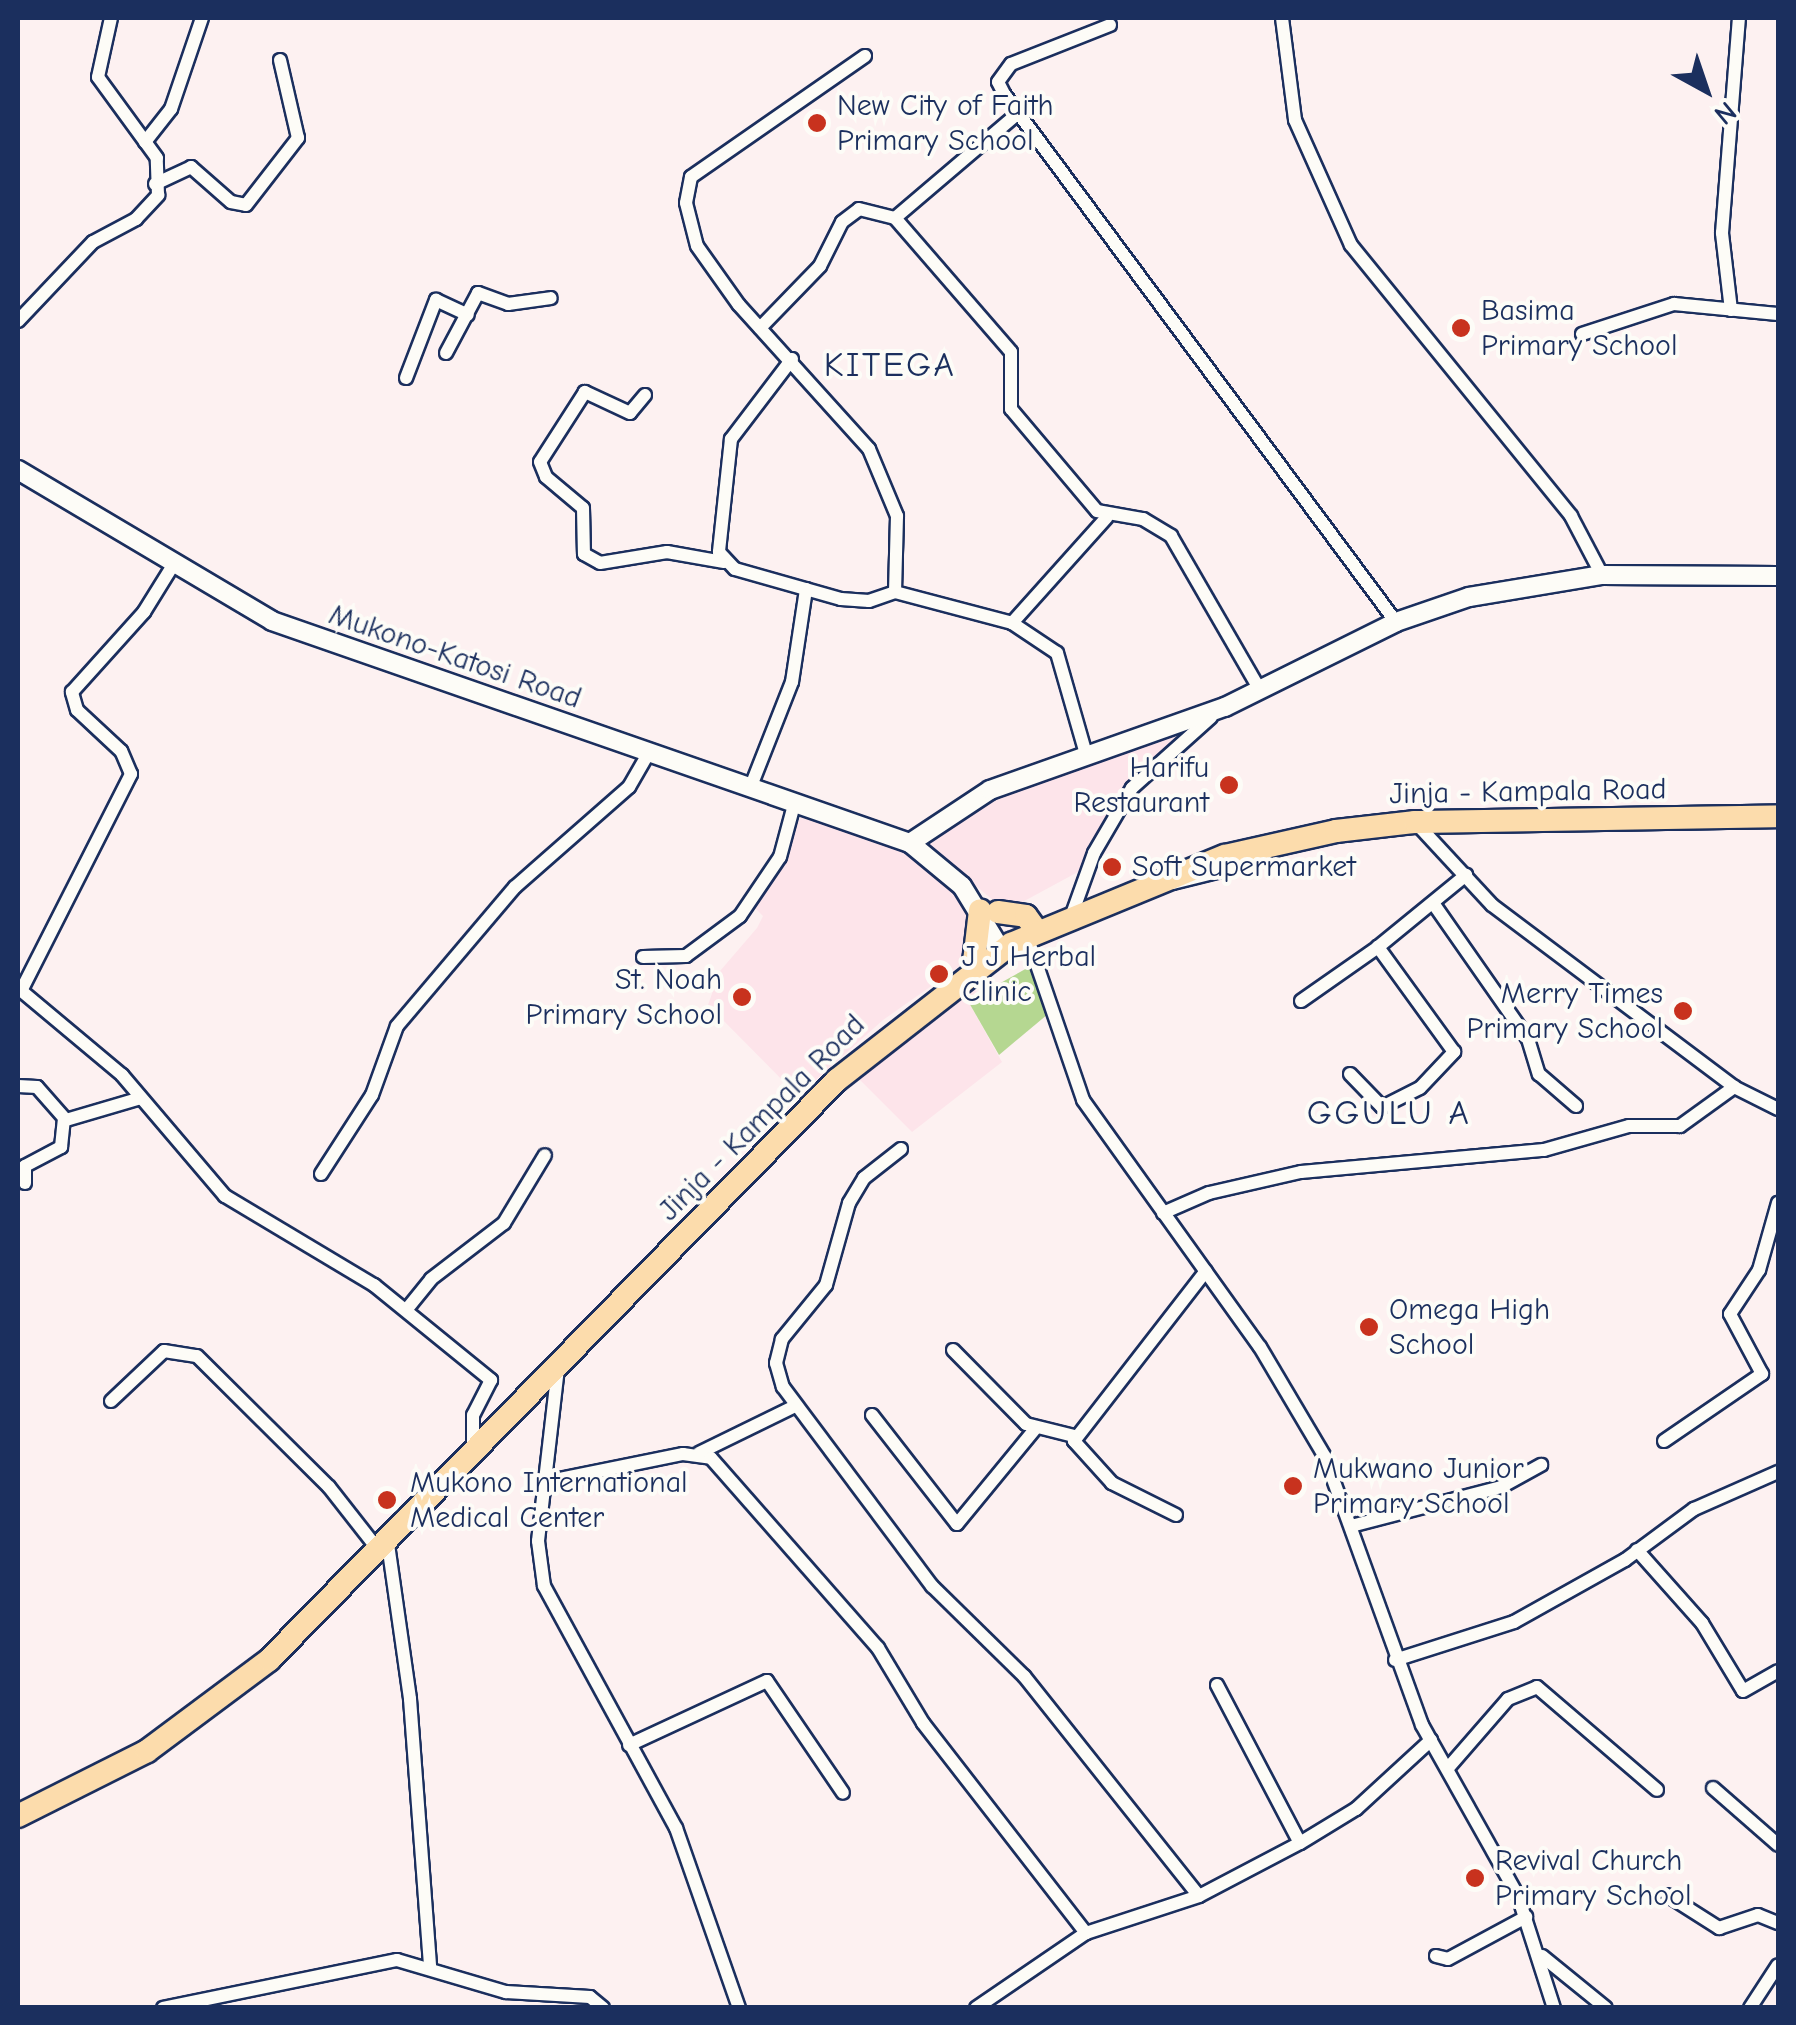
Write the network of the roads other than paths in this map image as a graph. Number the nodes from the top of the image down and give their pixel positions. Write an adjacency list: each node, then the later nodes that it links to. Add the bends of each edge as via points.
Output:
1 (111, 18): 9 (street, via 98,77)
2 (202, 18): 9 (street, via 172,109)
3 (1282, 18): 27 (street, via 1295,120 1351,245 1571,516)
4 (1740, 18): 13 (street, via 1722,233)
5 (1110, 25): 8 (street, via 1055,42 1000,74)
6 (865, 56): 17 (street, via 705,165 686,187 697,246)
7 (280, 60): 10 (street, via 298,138 246,205 231,202 191,166)
8 (1016, 114): 11 (street); 31 (street)
9 (145, 142): 10 (street, via 157,158)
10 (155, 184): 16 (street, via 150,208 93,242)
11 (895, 218): 17 (street, via 859,208 842,222 820,266); 24 (street, via 1011,352 1010,409)
12 (551, 298): 15 (street, via 508,304 478,292)
13 (1731, 310): 14 (street); 18 (street, via 1674,304)
14 (1778, 314)
15 (468, 315): 19 (street); 21 (street, via 436,300)
16 (18, 321)
17 (760, 328): 20 (street)
18 (1582, 334)
19 (446, 354)
20 (792, 359): 26 (street, via 730,439 718,538); 30 (street, via 887,482 898,534)
21 (406, 378)
22 (645, 395): 26 (street, via 630,412 585,392 540,462 546,477 583,508 584,554 600,563 666,552)
23 (18, 470): 25 (main road, Mukono-Katosi Road)
24 (1107, 517): 32 (street); 33 (street, via 1143,519 1170,536)
25 (174, 562): 35 (main road, Mukono-Katosi Road, via 272,622); 50 (street, via 144,612 72,692 76,710 121,751 130,774)
26 (724, 562): 29 (street)
27 (1602, 575): 28 (main road); 31 (main road, via 1539,580)
28 (1778, 576)
29 (806, 589): 30 (street, via 869,601); 37 (street, via 792,682)
30 (896, 592): 32 (street)
31 (1396, 622): 33 (main road)
32 (1012, 623): 36 (street, via 1065,666)
33 (1260, 690): 34 (main road)
34 (1225, 707): 36 (main road); 45 (street, via 1164,752 1132,788 1094,853)
35 (648, 754): 37 (main road, Mukono-Katosi Road); 61 (street, via 628,788 516,887 397,1026 372,1095)
36 (1086, 754): 41 (main road, via 990,790)
37 (752, 786): 38 (main road, Mukono-Katosi Road)
38 (795, 801): 41 (main road, Mukono-Katosi Road); 48 (street, via 780,857 740,916 686,956)
39 (1778, 816): 40 (highway, Jinja - Kampala Road)
40 (1415, 822): 42 (street); 45 (highway, Jinja - Kampala Road, via 1278,842)
41 (908, 840): 44 (main road)
42 (1466, 876): 43 (street); 54 (street, via 1492,905)
43 (1433, 903): 47 (street); 56 (street, via 1528,1039 1539,1074)
44 (989, 911): 46 (main road); 46 (highway, via 1026,916); 49 (highway)
45 (1071, 917): 46 (highway, Jinja - Kampala Road)
46 (1019, 940): 49 (highway, Jinja - Kampala Road); 64 (street, via 1083,1100)
47 (1378, 946): 51 (street); 52 (street, via 1454,1052 1420,1088 1382,1107)
48 (642, 957)
49 (972, 970): 68 (highway, Jinja - Kampala Road, via 837,1080)
50 (20, 988): 55 (street)
51 (1301, 1001)
52 (1350, 1074)
53 (18, 1086): 58 (street, via 37,1087)
54 (1734, 1086): 57 (street); 64 (street, via 1680,1126 1629,1126 1544,1150 1300,1172 1209,1192)
55 (142, 1098): 58 (street); 66 (street, via 226,1196)
56 (1576, 1106)
57 (1778, 1109)
58 (64, 1120): 62 (street, via 61,1147 25,1166)
59 (901, 1150): 70 (street, via 864,1178 849,1202 826,1286 782,1338 776,1363)
60 (545, 1154): 66 (street, via 504,1223 442,1270)
61 (320, 1174)
62 (25, 1183)
63 (1778, 1203): 74 (street, via 1759,1270 1730,1314 1762,1374)
64 (1163, 1213): 65 (street)
65 (1206, 1271): 73 (street); 81 (street, via 1306,1418)
66 (406, 1309): 75 (street, via 491,1380 473,1415)
67 (953, 1350): 72 (street)
68 (558, 1365): 75 (highway, Jinja - Kampala Road); 79 (street)
69 (111, 1400): 82 (street, via 164,1351 197,1356)
70 (795, 1406): 76 (street); 97 (street, via 932,1586 1024,1676)
71 (872, 1415): 72 (street, via 957,1524)
72 (1035, 1429): 73 (street)
73 (1074, 1436): 80 (street, via 1082,1456 1112,1483)
74 (1664, 1440)
75 (473, 1452): 82 (highway, Jinja - Kampala Road)
76 (699, 1453): 79 (street); 100 (street, via 732,1479 878,1648 922,1722)
77 (1541, 1466): 81 (street, via 1501,1487)
78 (1778, 1472): 83 (street, via 1694,1509)
79 (545, 1482): 88 (street, via 538,1541 544,1586)
80 (1176, 1515)
81 (1355, 1525): 84 (street)
82 (384, 1548): 93 (highway, Jinja - Kampala Road, via 211,1708 147,1751); 104 (street, via 410,1699)
83 (1637, 1550): 84 (street, via 1514,1622); 85 (street, via 1702,1623 1743,1691)
84 (1395, 1660): 87 (street)
85 (1778, 1671)
86 (1217, 1685): 94 (street)
87 (1430, 1740): 89 (street); 94 (street, via 1368,1800)
88 (629, 1745): 92 (street, via 767,1681); 107 (street, via 687,1853)
89 (1448, 1768): 91 (street, via 1508,1699 1537,1688); 98 (street)
90 (1713, 1788): 95 (street)
91 (1656, 1790)
92 (843, 1793)
93 (18, 1816)
94 (1300, 1842): 97 (street)
95 (1778, 1846)
96 (1667, 1894): 99 (street, via 1720,1928 1758,1916)
97 (1199, 1896): 100 (street)
98 (1526, 1917): 101 (street); 102 (street, via 1448,1959)
99 (1778, 1923)
100 (1086, 1933): 108 (street)
101 (1540, 1955): 109 (street); 110 (street)
102 (1436, 1956)
103 (1778, 1965): 111 (street)
104 (430, 1966): 105 (street, via 376,1962); 106 (street, via 506,1992 590,1997)
105 (164, 2008)
106 (603, 2008)
107 (738, 2008)
108 (976, 2008)
109 (1554, 2008)
110 (1606, 2008)
111 (1750, 2008)

